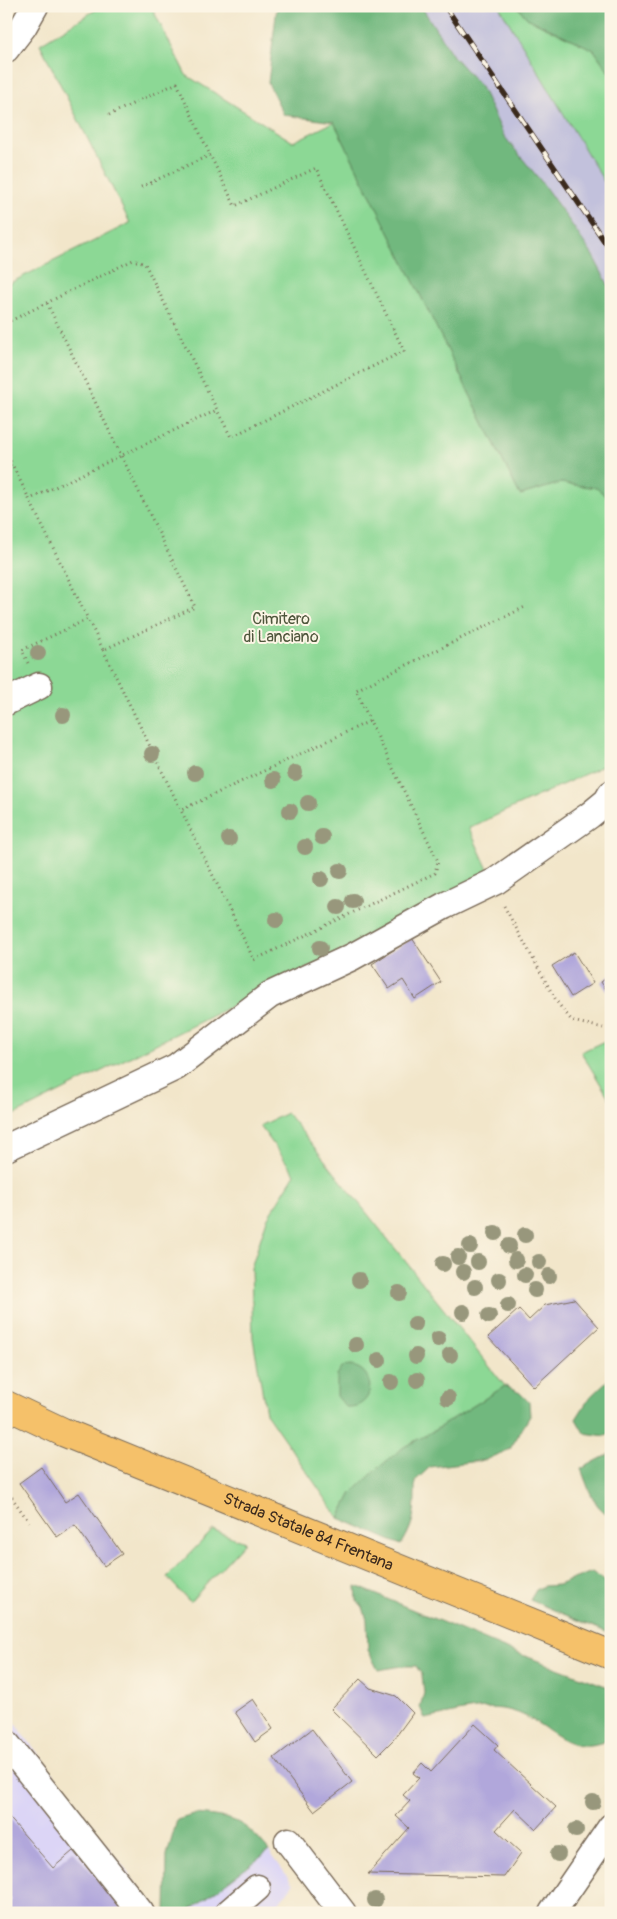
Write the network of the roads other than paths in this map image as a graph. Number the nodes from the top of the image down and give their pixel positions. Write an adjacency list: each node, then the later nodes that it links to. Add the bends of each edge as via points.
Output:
1 (35, 6): 2 (street)
2 (6, 49)
3 (39, 686): 4 (street)
4 (6, 702)
5 (611, 794): 6 (street, via 590,815 496,881 352,957 270,995 176,1068)
6 (6, 1148)
7 (6, 1405): 8 (main road, Strada Statale 84 Frentana, via 62,1432)
8 (611, 1655)
9 (6, 1744): 13 (street)
10 (611, 1827): 16 (street)
11 (288, 1841): 15 (street)
12 (257, 1888): 14 (street)
13 (140, 1913)
14 (228, 1913)
15 (343, 1913)
16 (552, 1913)

